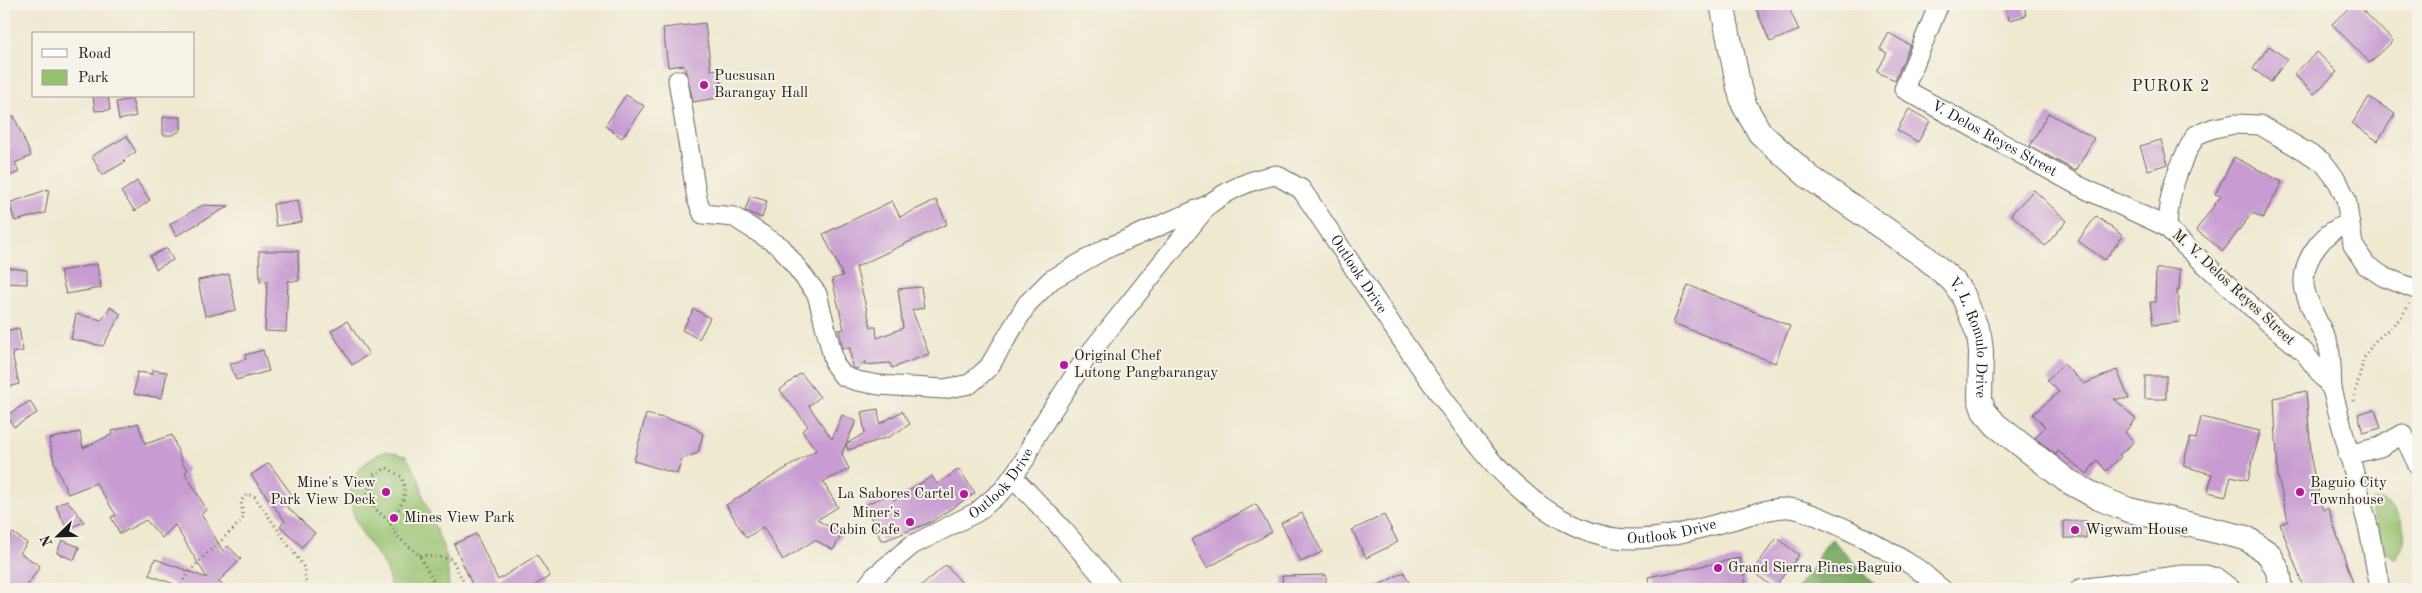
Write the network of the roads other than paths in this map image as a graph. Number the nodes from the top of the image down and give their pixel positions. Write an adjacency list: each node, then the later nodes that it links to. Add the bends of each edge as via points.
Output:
1 (1722, 4): 17 (main road, V. L. Romulo Drive, via 1744,105 1760,133 1810,177 1924,256 1953,281 1963,295 1979,335 1980,399 1984,411 1996,425 2066,480 2099,498 2129,510 2246,538 2269,554 2278,572)
2 (1939, 4): 6 (street, V. Delos Reyes Street, via 1904,89 2079,186)
3 (678, 80): 4 (street, via 697,198 703,214 734,217 781,247 817,294 835,365 843,376 857,382 944,389 970,384 989,367 1027,304 1051,280 1105,249)
4 (1208, 205): 11 (street, Outlook Drive, via 1086,358); 14 (street, Outlook Drive, via 1245,182 1276,175 1300,189 1407,350 1469,433 1520,490 1556,515 1587,531 1615,538 1643,539 1789,508 1825,519 1881,548 1915,567)
5 (2350, 224): 6 (street, M. V. Delos Reyes Street, via 2346,199 2323,162 2260,125 2235,124 2196,135 2174,180 2168,206); 7 (street, M. V. Delos Reyes Street, via 2353,245 2366,265 2384,277); 8 (street, via 2339,226 2322,240 2309,260 2303,284 2328,345)
6 (2168, 227): 8 (street, M. V. Delos Reyes Street, via 2304,352)
7 (2418, 291)
8 (2332, 389): 9 (street, M. V. Delos Reyes Street)
9 (2348, 455): 10 (street, via 2380,447 2403,434); 18 (street, M. V. Delos Reyes Street, via 2369,530)
10 (2418, 465)
11 (1013, 477): 12 (street, Outlook Drive, via 977,512 912,545 874,577); 13 (street)
12 (865, 589)
13 (1113, 589)
14 (1942, 589)
15 (2080, 589): 16 (street, via 2183,575 2206,575)
16 (2231, 589)
17 (2281, 589)
18 (2380, 589)

